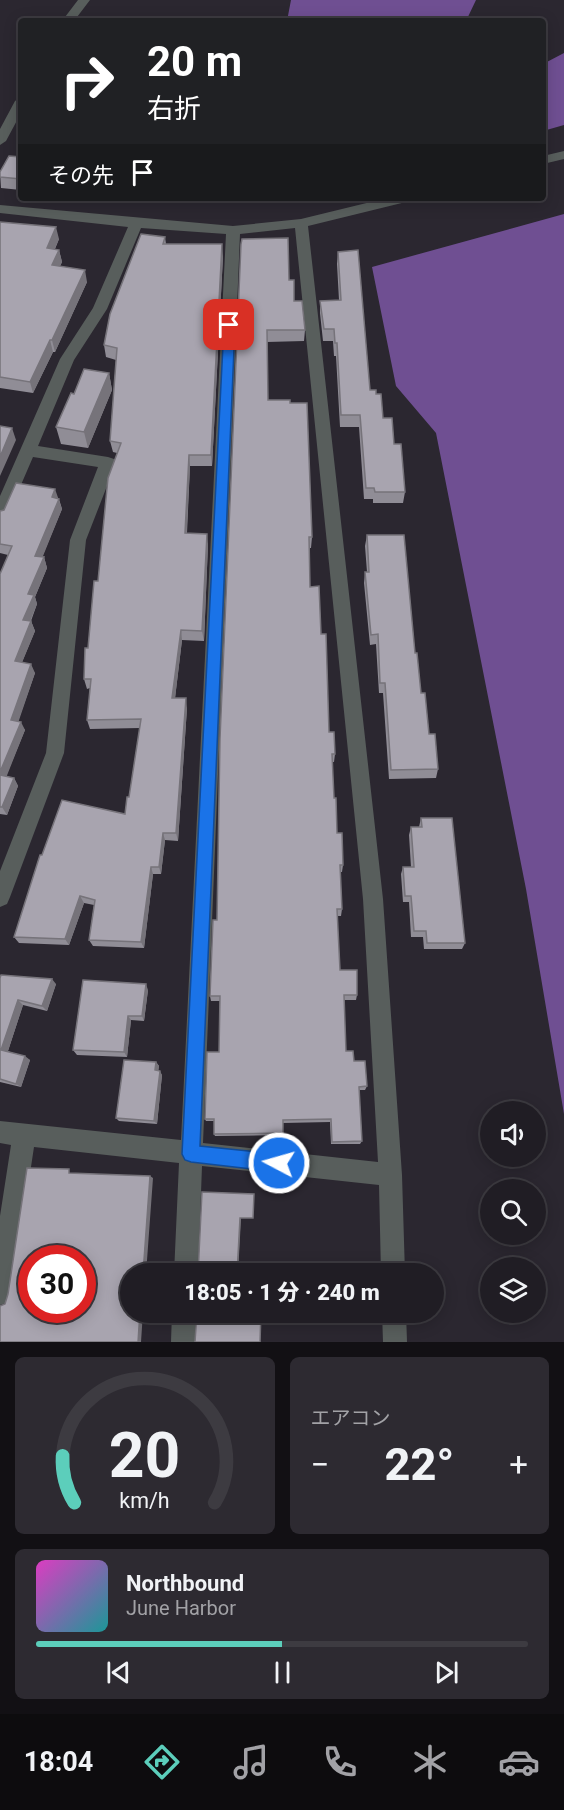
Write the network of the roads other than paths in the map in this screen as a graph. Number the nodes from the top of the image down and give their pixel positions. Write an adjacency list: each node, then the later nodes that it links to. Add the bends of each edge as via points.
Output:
1 (84, 0): 2 (street)
2 (70, 18)
3 (18, 107): 4 (street)
4 (0, 141)
5 (564, 155): 6 (street)
6 (546, 159)
7 (393, 201): 10 (street)
8 (0, 209): 9 (street)
9 (136, 223): 11 (street); 12 (street, via 100,309 67,359)
10 (301, 223): 11 (street); 18 (street, via 373,899)
11 (233, 230): 17 (street)
12 (28, 450): 13 (street); 14 (street, via 108,463 78,540 55,753)
13 (0, 515)
14 (0, 897)
15 (0, 1132): 16 (street)
16 (24, 1136): 17 (street); 21 (street)
17 (191, 1154): 18 (street); 19 (street)
18 (390, 1175): 20 (street)
19 (186, 1263)
20 (393, 1263)
21 (0, 1293)
22 (184, 1323): 24 (street)
23 (394, 1323): 25 (street)
24 (183, 1342)
25 (394, 1342)

